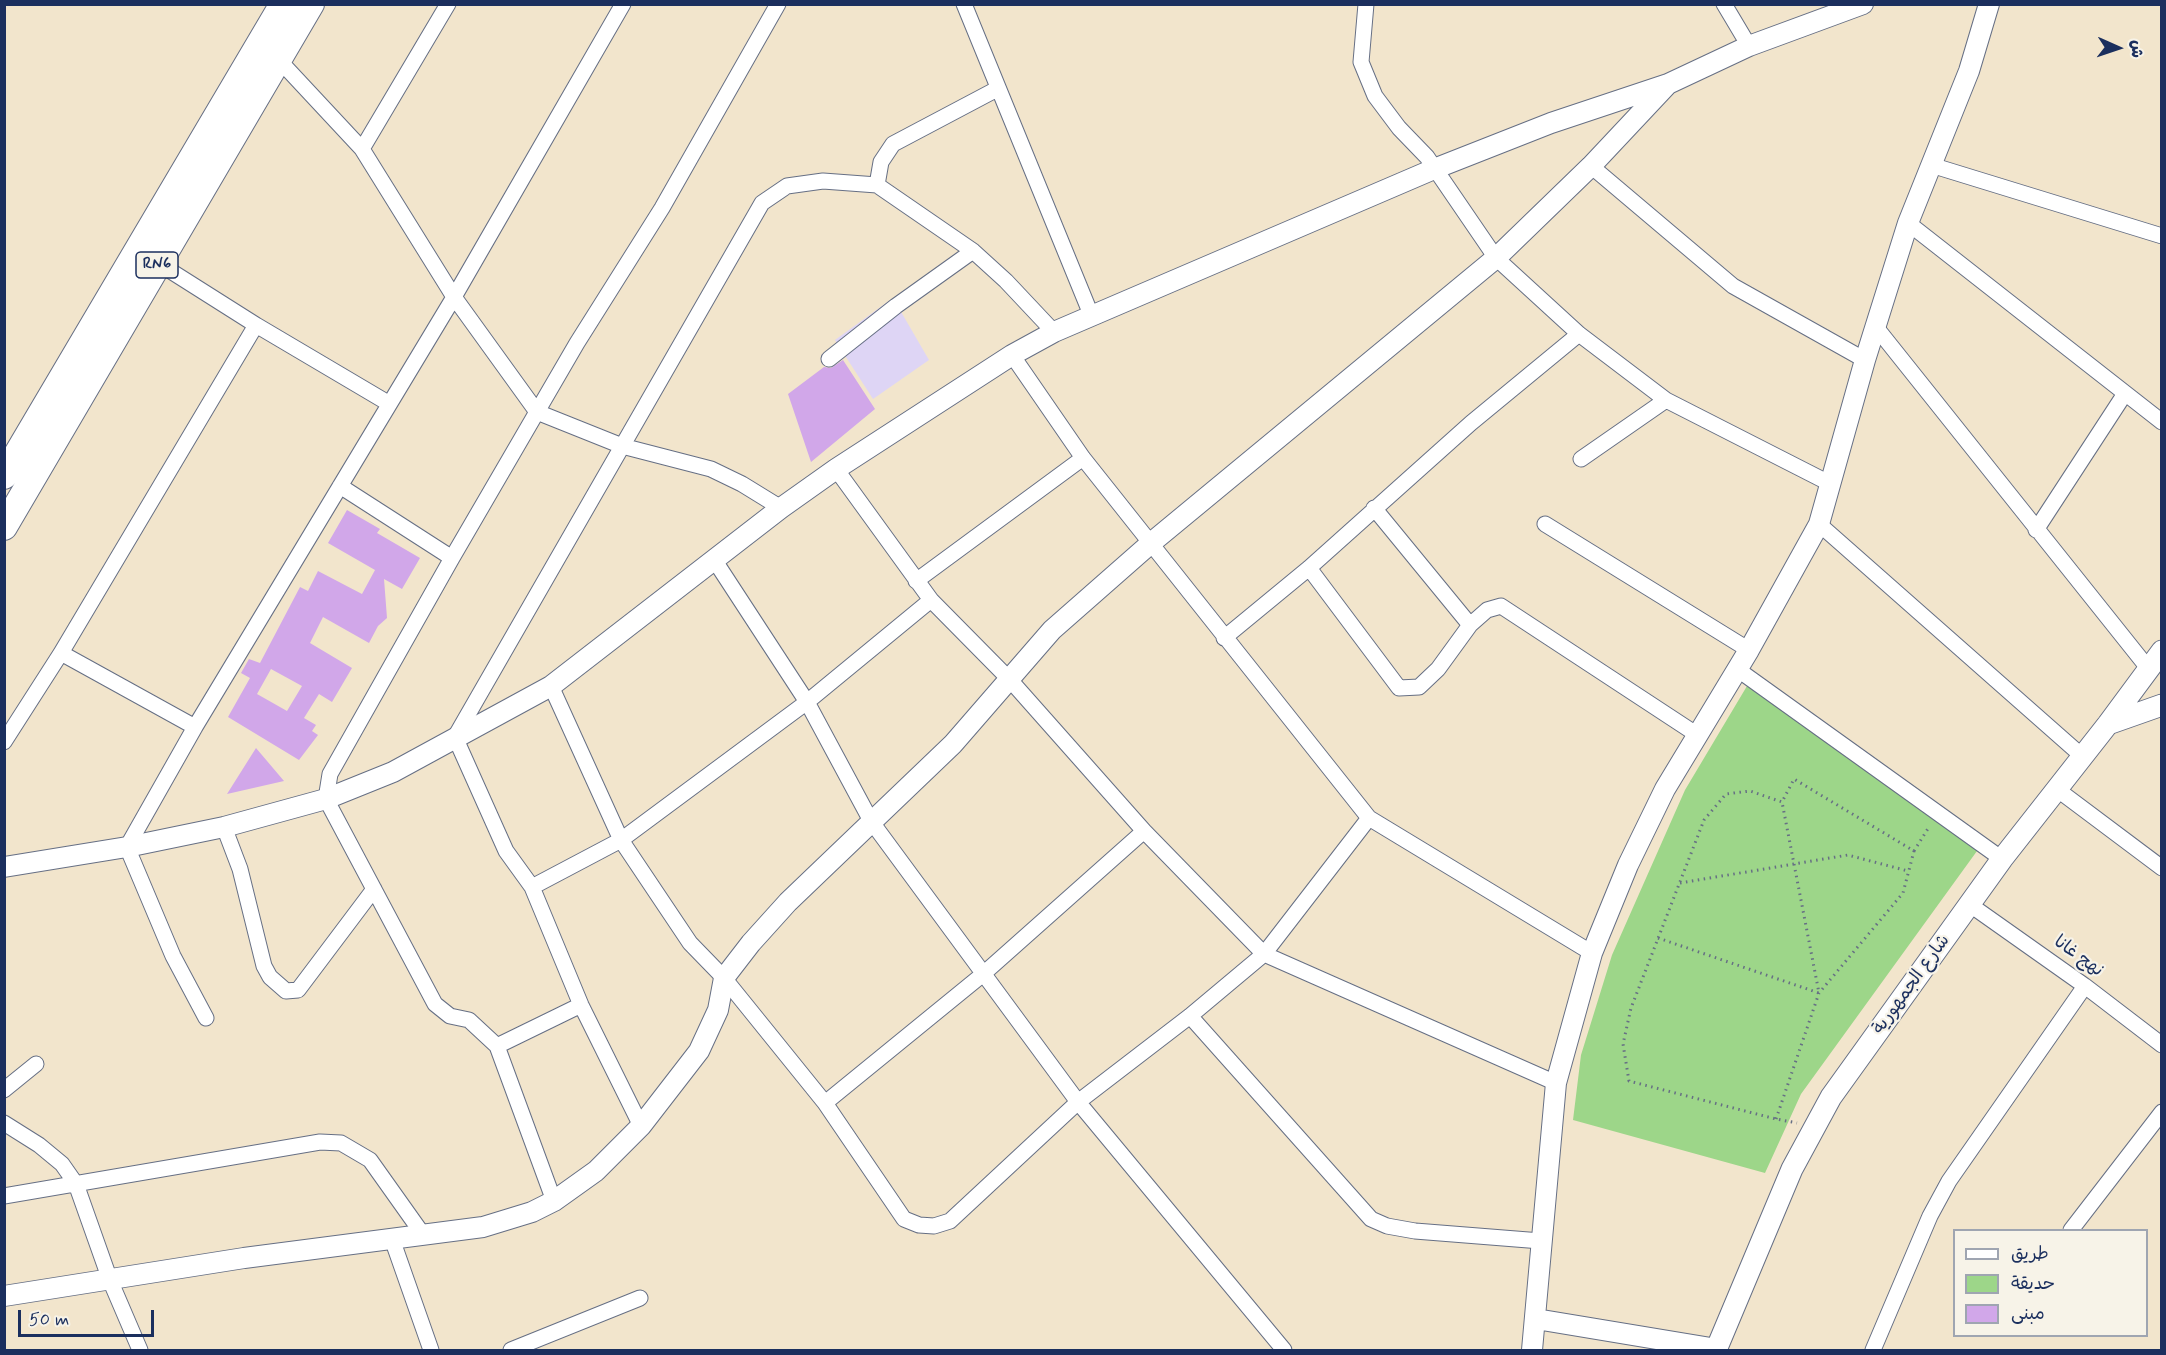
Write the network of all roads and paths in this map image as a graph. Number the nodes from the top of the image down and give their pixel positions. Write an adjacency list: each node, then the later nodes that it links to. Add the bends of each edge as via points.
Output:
1 (283, 4): 43 (highway, RN6)
2 (311, 4): 12 (highway, RN6)
3 (448, 4): 15 (street)
4 (623, 4): 25 (street)
5 (778, 4): 37 (street, via 662,208)
6 (964, 4): 14 (street)
7 (1366, 4): 18 (street, via 1361,62 1375,96)
8 (1724, 4): 11 (street)
9 (1863, 4): 11 (street)
10 (1989, 4): 16 (street, via 1969,70)
11 (1749, 46): 13 (street)
12 (279, 60): 15 (street); 24 (highway, RN6)
13 (1668, 84): 17 (street); 18 (street, via 1551,123)
14 (997, 89): 19 (street, via 893,144 881,162); 26 (street)
15 (362, 148): 25 (street)
16 (1931, 165): 20 (street); 21 (street)
17 (1591, 166): 23 (street); 33 (street, via 1733,286)
18 (1434, 169): 23 (street); 26 (street)
19 (877, 185): 22 (street); 39 (street, via 811,182 788,186 762,203)
20 (1908, 224): 28 (street); 34 (street)
21 (2162, 236)
22 (974, 251): 29 (street); 32 (street)
23 (1496, 258): 30 (street); 52 (street)
24 (158, 263): 27 (street); 50 (highway, RN6)
25 (454, 297): 36 (street); 37 (street)
26 (1092, 317): 29 (street)
27 (256, 325): 36 (street); 62 (street)
28 (1875, 326): 33 (street); 51 (street)
29 (1054, 332): 31 (street)
30 (1579, 334): 35 (street); 47 (street)
31 (1012, 355): 40 (street); 42 (street)
32 (829, 359)
33 (1864, 360): 44 (street)
34 (2124, 395): 38 (street); 51 (street)
35 (1666, 400): 41 (street); 44 (street)
36 (388, 403): 45 (street)
37 (537, 412): 39 (street); 53 (street)
38 (2162, 423)
39 (622, 446): 46 (street, via 711,469); 72 (street)
40 (1083, 458): 52 (street); 56 (street)
41 (1581, 459)
42 (836, 469): 46 (street); 56 (street)
43 (4, 476)
44 (1830, 483): 49 (street)
45 (340, 486): 53 (street); 70 (street)
46 (781, 508): 54 (street)
47 (1374, 508): 55 (street); 58 (street)
48 (1545, 524): 60 (street)
49 (1819, 524): 60 (street); 74 (street)
50 (4, 527)
51 (2036, 530): 63 (street)
52 (1151, 543): 59 (street); 65 (street, via 1052,630)
53 (452, 558): 76 (street, via 340,754 330,774)
54 (715, 561): 66 (street); 67 (street)
55 (1309, 568): 58 (street, via 1399,688 1419,687 1438,669); 59 (street)
56 (916, 581): 57 (street)
57 (931, 600): 65 (street); 67 (street)
58 (1470, 625): 71 (street, via 1487,610 1501,606)
59 (1224, 638): 79 (street)
60 (1749, 650): 64 (street)
61 (2162, 651): 63 (main road, شارع الجمهورية)
62 (61, 653): 70 (street); 73 (street)
63 (2148, 668): 69 (main road, شارع الجمهورية)
64 (1737, 669): 71 (street); 78 (street)
65 (1011, 681): 80 (street, via 953,744); 82 (street)
66 (551, 686): 72 (street); 83 (street)
67 (807, 702): 80 (street); 83 (street)
68 (2162, 705): 69 (main road)
69 (2108, 724): 74 (main road, شارع الجمهورية)
70 (195, 727): 84 (street)
71 (1696, 734): 96 (street, via 1647,824)
72 (456, 737): 76 (street, via 393,772); 92 (street, via 506,851)
73 (4, 742)
74 (2082, 756): 75 (main road, شارع الجمهورية)
75 (2058, 790): 86 (main road, شارع الجمهورية); 89 (street)
76 (326, 799): 81 (street); 93 (street)
77 (1782, 802): 85 (path, via 1794,779); 87 (path); 91 (path, via 1750,791 1726,794 1704,820)
78 (1937, 811): 85 (path); 86 (street)
79 (1369, 818): 96 (street); 97 (street)
80 (871, 821): 98 (street); 99 (street, via 788,902)
81 (224, 826): 84 (street); 93 (street, via 240,869 264,966 286,991 298,990)
82 (1144, 831): 97 (street); 98 (street)
83 (621, 840): 92 (street); 99 (street, via 690,943)
84 (127, 847): 88 (street); 104 (street, via 168,946)
85 (1914, 851): 90 (path)
86 (2002, 859): 94 (main road, شارع الجمهورية)
87 (1793, 863): 90 (path, via 1848,855); 91 (path); 101 (path)
88 (4, 867)
89 (2162, 868)
90 (1908, 871): 101 (path, via 1903,893)
91 (1680, 883): 95 (path)
92 (532, 887): 102 (street)
93 (374, 889): 106 (street, via 435,1004 450,1016 469,1020)
94 (1970, 904): 100 (street, نهج غانا); 116 (main road, شارع الجمهورية)
95 (1658, 938): 101 (path); 113 (path, via 1631,1008 1623,1044 1629,1081)
96 (1592, 953): 108 (street)
97 (1264, 954): 103 (street); 108 (street)
98 (982, 975): 110 (street); 111 (street)
99 (724, 978): 111 (street); 115 (street, via 709,1034)
100 (2085, 986): 105 (street, نهج غانا); 135 (street, via 1948,1180)
101 (1819, 993): 113 (path)
102 (581, 1005): 106 (street); 115 (street)
103 (1190, 1016): 110 (street); 123 (street, via 1371,1219 1414,1231)
104 (206, 1018)
105 (2162, 1045)
106 (497, 1046): 119 (street)
107 (36, 1064): 109 (street)
108 (1556, 1083): 123 (street)
109 (4, 1090)
110 (1078, 1102): 111 (street, via 950,1221 934,1226 904,1219); 132 (street)
111 (825, 1103)
112 (2162, 1112): 120 (street)
113 (1776, 1119): 116 (path)
114 (4, 1123): 117 (street, via 62,1164)
115 (641, 1126): 119 (street, via 596,1171)
116 (1813, 1126): 134 (main road, شارع الجمهورية)
117 (75, 1184): 118 (street); 121 (street, via 320,1142 341,1143 370,1160); 124 (street)
118 (4, 1196)
119 (554, 1201): 121 (street, via 483,1227)
120 (2072, 1229)
121 (424, 1236): 122 (street)
122 (392, 1239): 124 (street); 130 (street)
123 (1541, 1241): 127 (street)
124 (110, 1280): 125 (street); 129 (street)
125 (4, 1296)
126 (640, 1298): 128 (street)
127 (1536, 1319): 133 (street); 134 (street)
128 (536, 1347): 131 (street)
129 (140, 1350)
130 (430, 1350)
131 (511, 1350)
132 (1284, 1350)
133 (1532, 1350)
134 (1716, 1350)
135 (1873, 1350)

